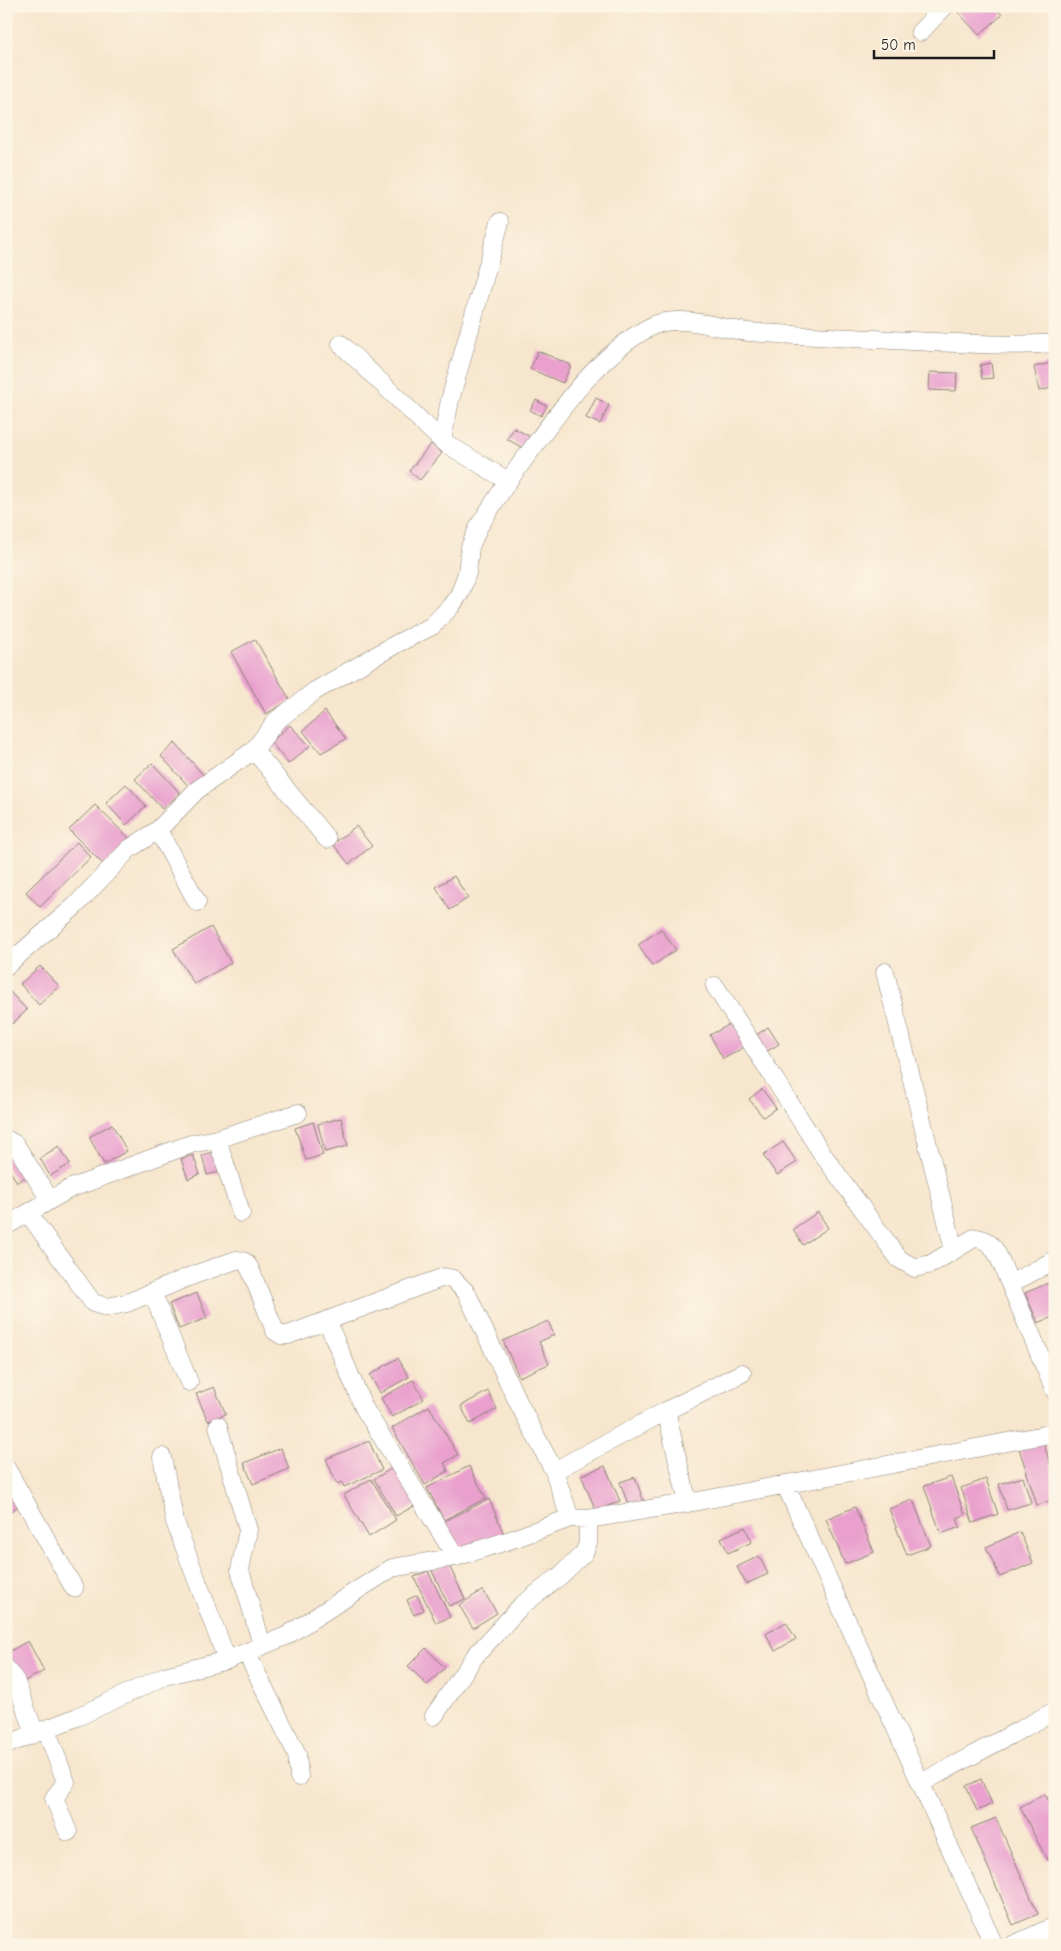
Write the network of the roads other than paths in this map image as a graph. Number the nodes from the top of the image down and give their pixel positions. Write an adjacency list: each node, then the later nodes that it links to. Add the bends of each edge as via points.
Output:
1 (946, 6): 2 (street)
2 (920, 32)
3 (500, 222): 6 (street, via 450,400)
4 (1055, 343): 7 (street, via 968,344 812,336 748,332 670,320 650,326 619,348 585,381)
5 (341, 344): 6 (street)
6 (442, 441): 7 (street)
7 (508, 481): 8 (street, via 479,526 470,547 467,573 451,606 432,626 315,691 276,722)
8 (254, 750): 9 (street, via 197,790); 10 (street)
9 (158, 830): 11 (street); 12 (street, via 129,849 75,906)
10 (327, 839)
11 (196, 902)
12 (6, 966)
13 (885, 972): 22 (street)
14 (715, 986): 22 (street, via 822,1152 899,1259 915,1268 931,1264)
15 (298, 1113): 17 (street)
16 (6, 1139): 18 (street, via 15,1144)
17 (217, 1140): 18 (street, via 191,1144 69,1189); 20 (street)
18 (50, 1200): 19 (street)
19 (28, 1213): 21 (street); 25 (street, via 93,1303 107,1307)
20 (241, 1213)
21 (6, 1226)
22 (954, 1250): 24 (street, via 974,1238 987,1241 992,1245)
23 (1055, 1260): 24 (street)
24 (1010, 1284): 29 (street)
25 (152, 1292): 26 (street, via 241,1260 250,1269 275,1331 288,1335); 28 (street)
26 (326, 1321): 35 (street, via 444,1277 453,1279 466,1292); 39 (street, via 364,1408)
27 (742, 1373): 30 (street)
28 (189, 1382)
29 (1055, 1391)
30 (666, 1411): 35 (street); 37 (street)
31 (218, 1426): 41 (street, via 248,1530 240,1570)
32 (1053, 1438): 36 (street)
33 (162, 1457): 42 (street, via 175,1522)
34 (6, 1468): 40 (street)
35 (554, 1471): 38 (street)
36 (785, 1484): 37 (street); 49 (street)
37 (688, 1503): 38 (street)
38 (579, 1519): 39 (street); 45 (street, via 588,1543 584,1553 521,1606 475,1656)
39 (456, 1557): 41 (street, via 392,1568 286,1636)
40 (74, 1588)
41 (254, 1649): 42 (street); 48 (street, via 297,1754)
42 (227, 1660): 46 (street, via 165,1676)
43 (6, 1668): 46 (street)
44 (1055, 1712): 49 (street)
45 (434, 1716)
46 (41, 1731): 47 (street); 50 (street, via 66,1782 54,1798)
47 (6, 1745)
48 (299, 1778)
49 (921, 1783): 52 (street)
50 (68, 1832)
51 (1055, 1926): 53 (street)
52 (994, 1945)
53 (1013, 1945)

